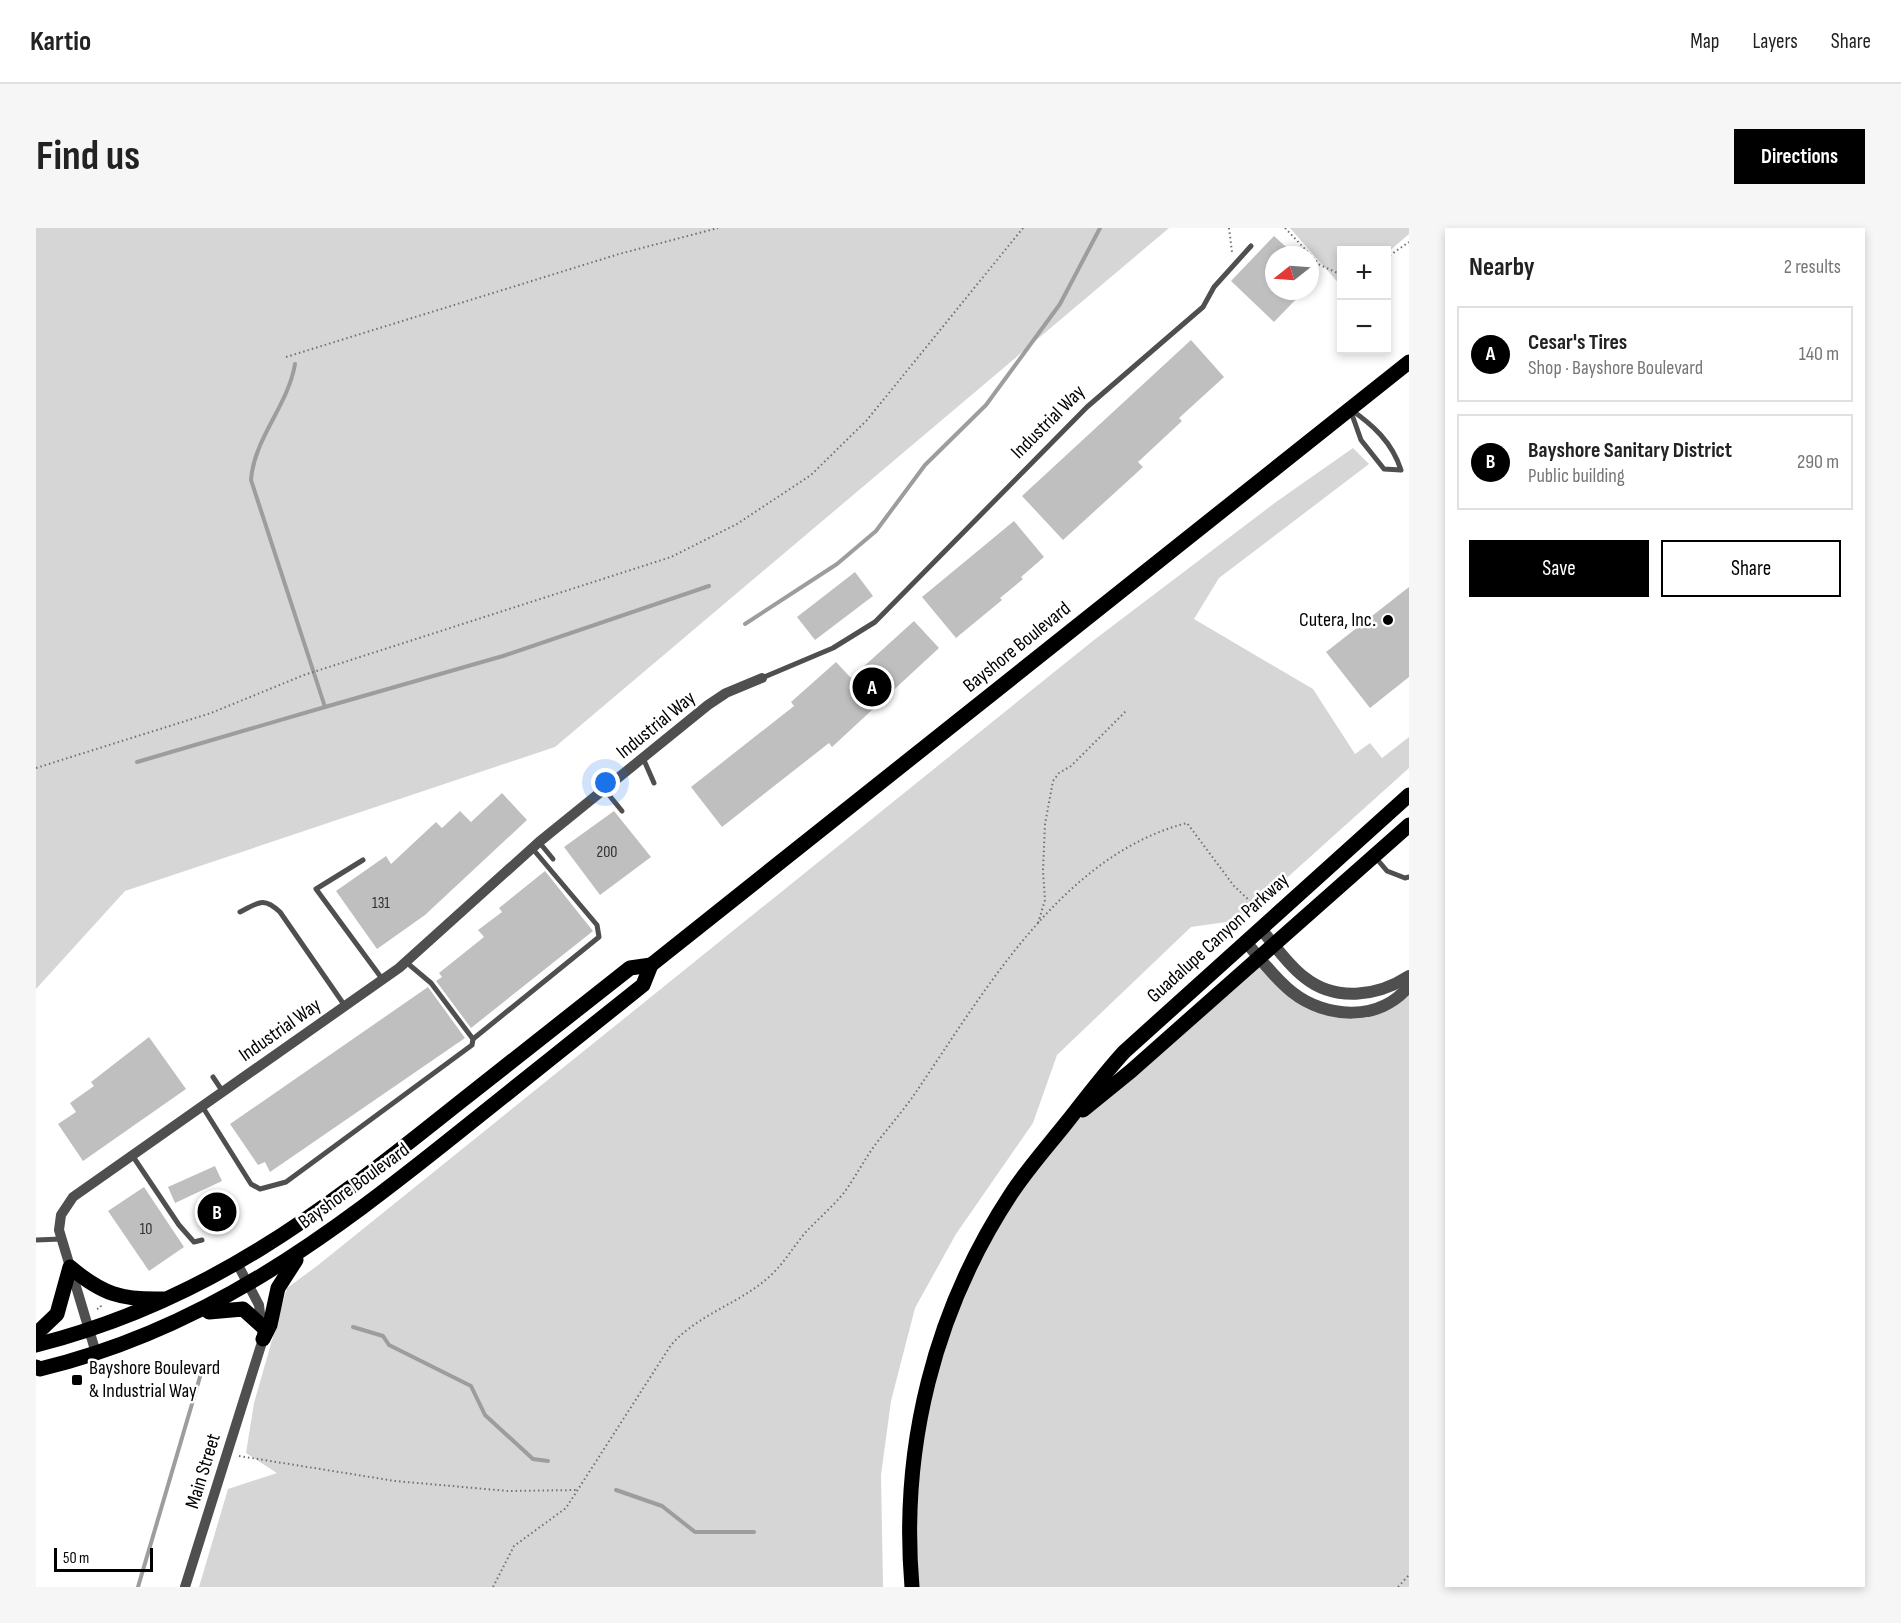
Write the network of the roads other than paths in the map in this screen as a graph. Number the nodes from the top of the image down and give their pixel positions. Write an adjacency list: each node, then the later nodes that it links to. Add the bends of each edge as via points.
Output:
1 (1251, 246): 4 (lane, Industrial Way, via 1214,287 1203,307 1071,422 884,614 833,648)
2 (1409, 362): 3 (main road, Bayshore Boulevard)
3 (1350, 409): 3 (lane, via 1361,440 1384,469 1401,470 1396,455 1375,427); 22 (main road, Bayshore Boulevard)
4 (762, 678): 5 (street, Industrial Way, via 726,693)
5 (643, 758): 6 (lane); 7 (street, Industrial Way)
6 (654, 783)
7 (604, 789): 9 (lane); 11 (street, Industrial Way)
8 (1409, 795): 17 (main road, Guadalupe Canyon Parkway)
9 (622, 811)
10 (1409, 825): 12 (main road, Guadalupe Canyon Parkway)
11 (536, 845): 13 (lane); 21 (street, Industrial Way); 27 (lane, via 597,925 599,937)
12 (1374, 856): 15 (lane, via 1387,871); 19 (main road, Guadalupe Canyon Parkway)
13 (553, 859)
14 (363, 860): 24 (lane, via 316,889)
15 (1409, 877)
16 (240, 912): 26 (lane, via 259,902 271,904 280,912)
17 (1260, 928): 18 (main road, Guadalupe Canyon Parkway); 19 (street)
18 (1245, 941): 20 (street); 31 (main road, Guadalupe Canyon Parkway, via 1124,1052)
19 (1274, 944): 20 (main road, Guadalupe Canyon Parkway); 23 (street, via 1305,978 1333,991 1362,995)
20 (1259, 957): 25 (street, via 1293,994 1328,1010 1371,1011 1396,1000); 31 (main road, Guadalupe Canyon Parkway)
21 (406, 962): 24 (street, Industrial Way); 27 (lane, via 430,983)
22 (651, 965): 36 (main road, Bayshore Boulevard, via 643,985 391,1186); 37 (main road, Bayshore Boulevard, via 630,968 378,1168)
23 (1409, 976)
24 (383, 980): 26 (street, Industrial Way)
25 (1409, 987)
26 (345, 1006): 29 (street, Industrial Way)
27 (473, 1039): 30 (lane, via 472,1045 314,1162 272,1188 260,1189 251,1184)
28 (213, 1077): 29 (lane)
29 (223, 1092): 30 (street, Industrial Way)
30 (202, 1106): 32 (street, Industrial Way)
31 (1066, 1123): 49 (main road, Guadalupe Canyon Parkway, via 1029,1168 996,1218 967,1269 945,1324 928,1380 914,1458 909,1526)
32 (132, 1155): 33 (street, Industrial Way, via 68,1202 59,1222); 35 (lane, via 179,1225 194,1242)
33 (61, 1239): 34 (lane); 38 (street, Industrial Way)
34 (36, 1240)
35 (202, 1240)
36 (304, 1249): 39 (main road, Bayshore Boulevard); 43 (main road, via 278,1288 270,1326)
37 (237, 1265): 39 (street); 40 (main road, Bayshore Boulevard)
38 (70, 1267): 40 (main road, via 102,1292 137,1300); 42 (street, Industrial Way); 44 (main road, via 57,1314)
39 (249, 1284): 41 (main road, Bayshore Boulevard); 43 (street, via 259,1305)
40 (172, 1298): 42 (main road, Bayshore Boulevard)
41 (183, 1319): 43 (main road, via 219,1309 243,1309 255,1316); 46 (main road, Bayshore Boulevard)
42 (89, 1330): 45 (main road, Bayshore Boulevard); 46 (street, Industrial Way)
43 (263, 1333): 48 (street, Main Street)
44 (36, 1334)
45 (36, 1345)
46 (96, 1353): 47 (main road, Bayshore Boulevard)
47 (36, 1367)
48 (185, 1587)
49 (912, 1587)

